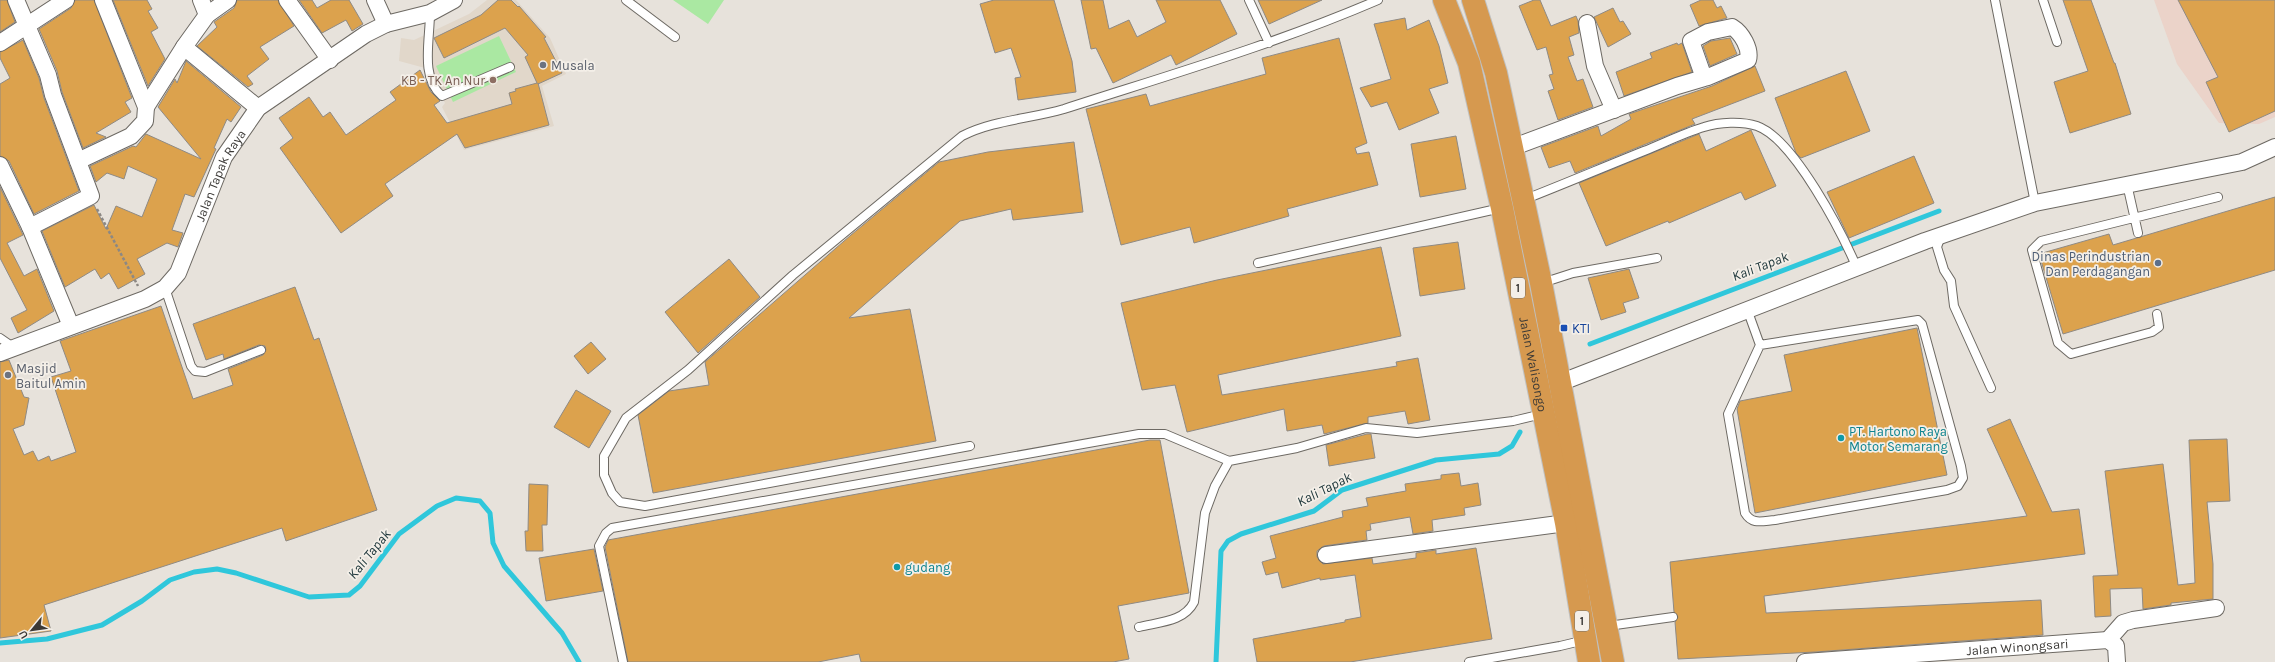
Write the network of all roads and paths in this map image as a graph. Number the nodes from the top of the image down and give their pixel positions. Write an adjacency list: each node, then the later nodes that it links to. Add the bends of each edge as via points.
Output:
1 (16, 0): 20 (street)
2 (66, 0): 20 (street)
3 (103, 0): 29 (street)
4 (201, 0): 17 (street)
5 (228, 0): 17 (street)
6 (287, 0): 26 (street)
7 (374, 0): 19 (street)
8 (454, 0): 16 (street, Jalan Tapak Raya)
9 (626, 0): 21 (lane)
10 (1249, 0): 24 (lane)
11 (1378, 0): 24 (lane)
12 (1444, 0): 41 (highway, Jalan Walisongo / 1, via 1469,63)
13 (1474, 0): 33 (highway, Jalan Walisongo / 1, via 1496,73)
14 (1995, 0): 40 (lane)
15 (2043, 0): 22 (lane)
16 (430, 14): 19 (street, Jalan Tapak Raya); 27 (lane, via 428,69 434,89 442,96)
17 (208, 15): 25 (street)
18 (1587, 23): 31 (street, via 1595,66)
19 (386, 24): 26 (street, Jalan Tapak Raya, via 366,34)
20 (27, 26): 23 (street); 34 (street, via 48,75)
21 (675, 37)
22 (2057, 42)
23 (0, 43)
24 (1269, 43): 62 (lane, via 1052,112 976,129 962,136 793,275 688,370 626,418 604,456 604,475 612,493 620,502 645,506)
25 (184, 47): 29 (street); 30 (street)
26 (330, 60): 30 (street, Jalan Tapak Raya)
27 (510, 67)
28 (1704, 78): 31 (street)
29 (146, 107): 34 (street, via 145,121 139,130)
30 (258, 108): 50 (street, Jalan Tapak Raya, via 224,157 178,273)
31 (1614, 110): 33 (street)
32 (2275, 147): 36 (street, via 2242,162)
33 (1511, 148): 39 (highway, Jalan Walisongo / 1)
34 (78, 161): 37 (street)
35 (0, 165): 43 (street)
36 (2127, 184): 40 (street); 42 (lane)
37 (91, 196): 43 (street); 51 (path, via 107,231)
38 (2218, 197): 42 (lane)
39 (1523, 200): 48 (lane, via 1705,127 1740,122 1758,126 1786,148 1816,189); 49 (highway, Jalan Walisongo / 1)
40 (2035, 203): 45 (street)
41 (1502, 208): 47 (lane); 61 (highway, Jalan Walisongo / 1)
42 (2134, 219): 44 (lane); 53 (lane, via 2041,241 2032,250 2058,344 2071,354 2152,332 2159,327)
43 (30, 227): 54 (street)
44 (2138, 233)
45 (1941, 236): 48 (street); 60 (lane, via 1937,247 1944,270 1951,281 1954,306)
46 (1657, 258): 49 (lane, via 1573,273)
47 (1258, 263)
48 (1857, 268): 52 (street)
49 (1541, 283): 59 (highway, Jalan Walisongo / 1)
50 (165, 288): 51 (street, Jalan Tapak Raya); 58 (lane, via 191,366 195,371 205,372)
51 (145, 298): 54 (street, Jalan Tapak Raya)
52 (1747, 309): 56 (lane); 59 (street)
53 (2157, 314)
54 (71, 326): 57 (street, Jalan Tapak Raya)
55 (0, 338): 57 (lane)
56 (1760, 345): 56 (lane, via 1918,320 1922,324 1961,466 1963,478 1958,486 1775,520 1755,522 1749,519 1745,513 1728,414)
57 (7, 350)
58 (260, 350)
59 (1562, 382): 68 (highway, Jalan Walisongo / 1)
60 (1991, 388)
61 (1543, 413): 63 (lane, via 1513,421 1417,433 1366,428 1297,448); 64 (highway, Jalan Walisongo / 1)
62 (970, 446)
63 (1229, 462): 69 (lane, via 1215,486 1206,513 1194,602 1190,610 1182,617); 72 (lane, via 1165,434 1139,434 612,528 599,546)
64 (1566, 523): 65 (street); 70 (highway, Jalan Walisongo / 1)
65 (1326, 555)
66 (2216, 608): 71 (street, via 2133,620 2123,623)
67 (1673, 618): 68 (lane)
68 (1607, 626): 75 (highway, Jalan Walisongo / 1)
69 (1139, 627)
70 (1585, 639): 73 (lane, via 1560,646); 74 (highway, Jalan Walisongo / 1)
71 (2108, 640): 76 (street, Jalan Winongsari); 77 (street, via 2116,646)
72 (623, 662)
73 (1468, 662)
74 (1589, 662)
75 (1614, 662)
76 (1805, 662)
77 (2117, 662)

